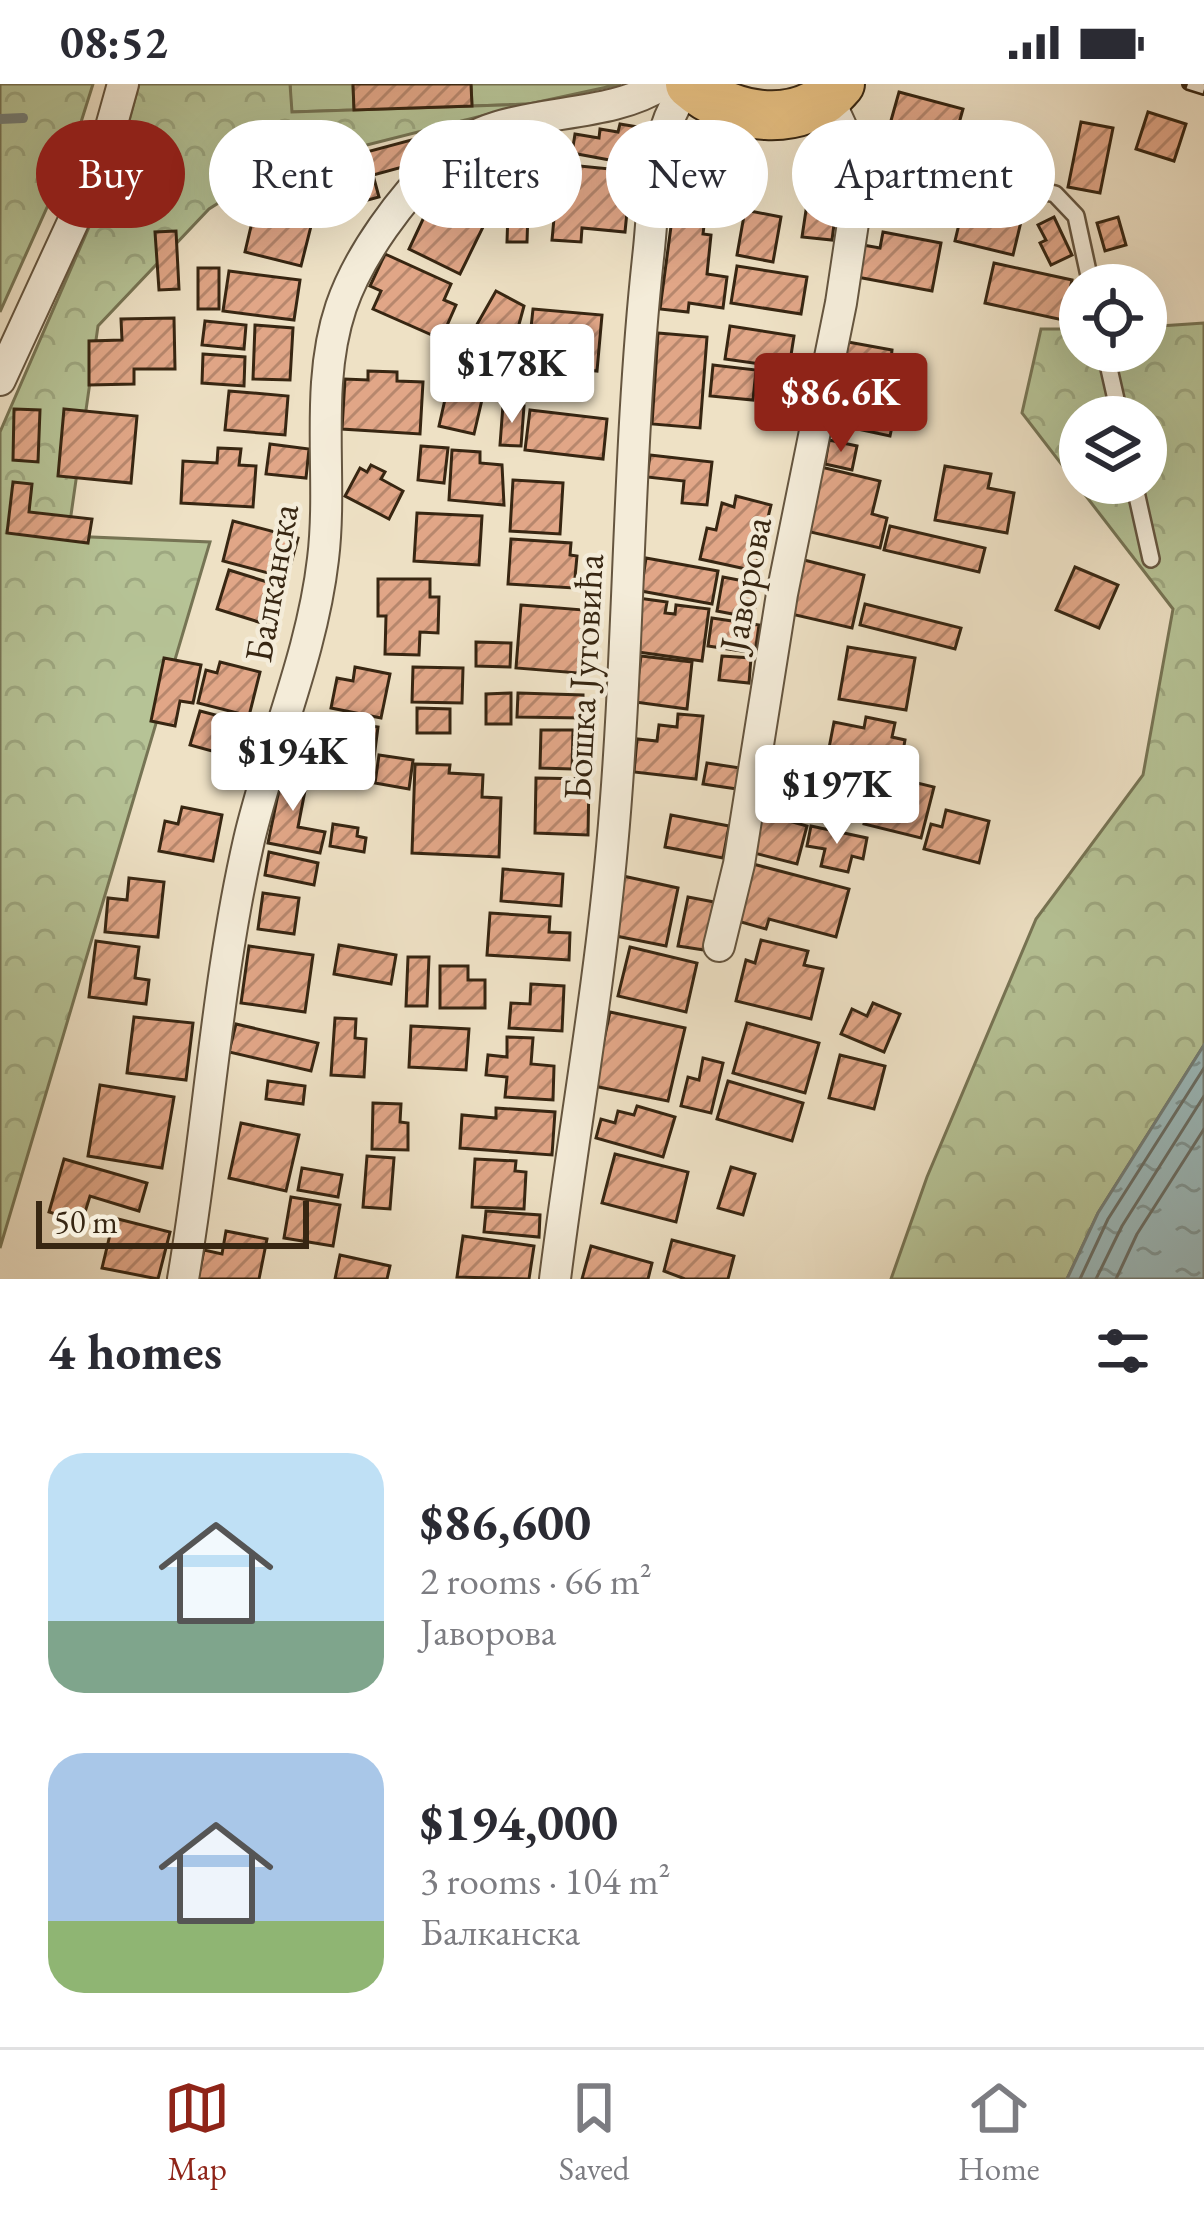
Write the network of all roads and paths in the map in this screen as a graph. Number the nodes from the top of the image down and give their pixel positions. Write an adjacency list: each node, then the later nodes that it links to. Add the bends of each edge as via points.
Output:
1 (123, 84): 8 (street, via 102,159)
2 (662, 84): 12 (street, Балканска, via 636,99 465,140 395,214 342,303 329,364 323,562 249,841)
3 (689, 84): 4 (main road, via 753,115 795,112); 13 (street, Бошка Југовића, via 665,128 657,176 634,421 612,849)
4 (834, 91)
5 (1055, 194): 7 (lane, via 1076,216)
6 (853, 228): 11 (street, Јаворова)
7 (1086, 264)
8 (0, 380)
9 (1139, 504): 10 (lane)
10 (1151, 559)
11 (719, 946)
12 (183, 1279)
13 (555, 1279)

